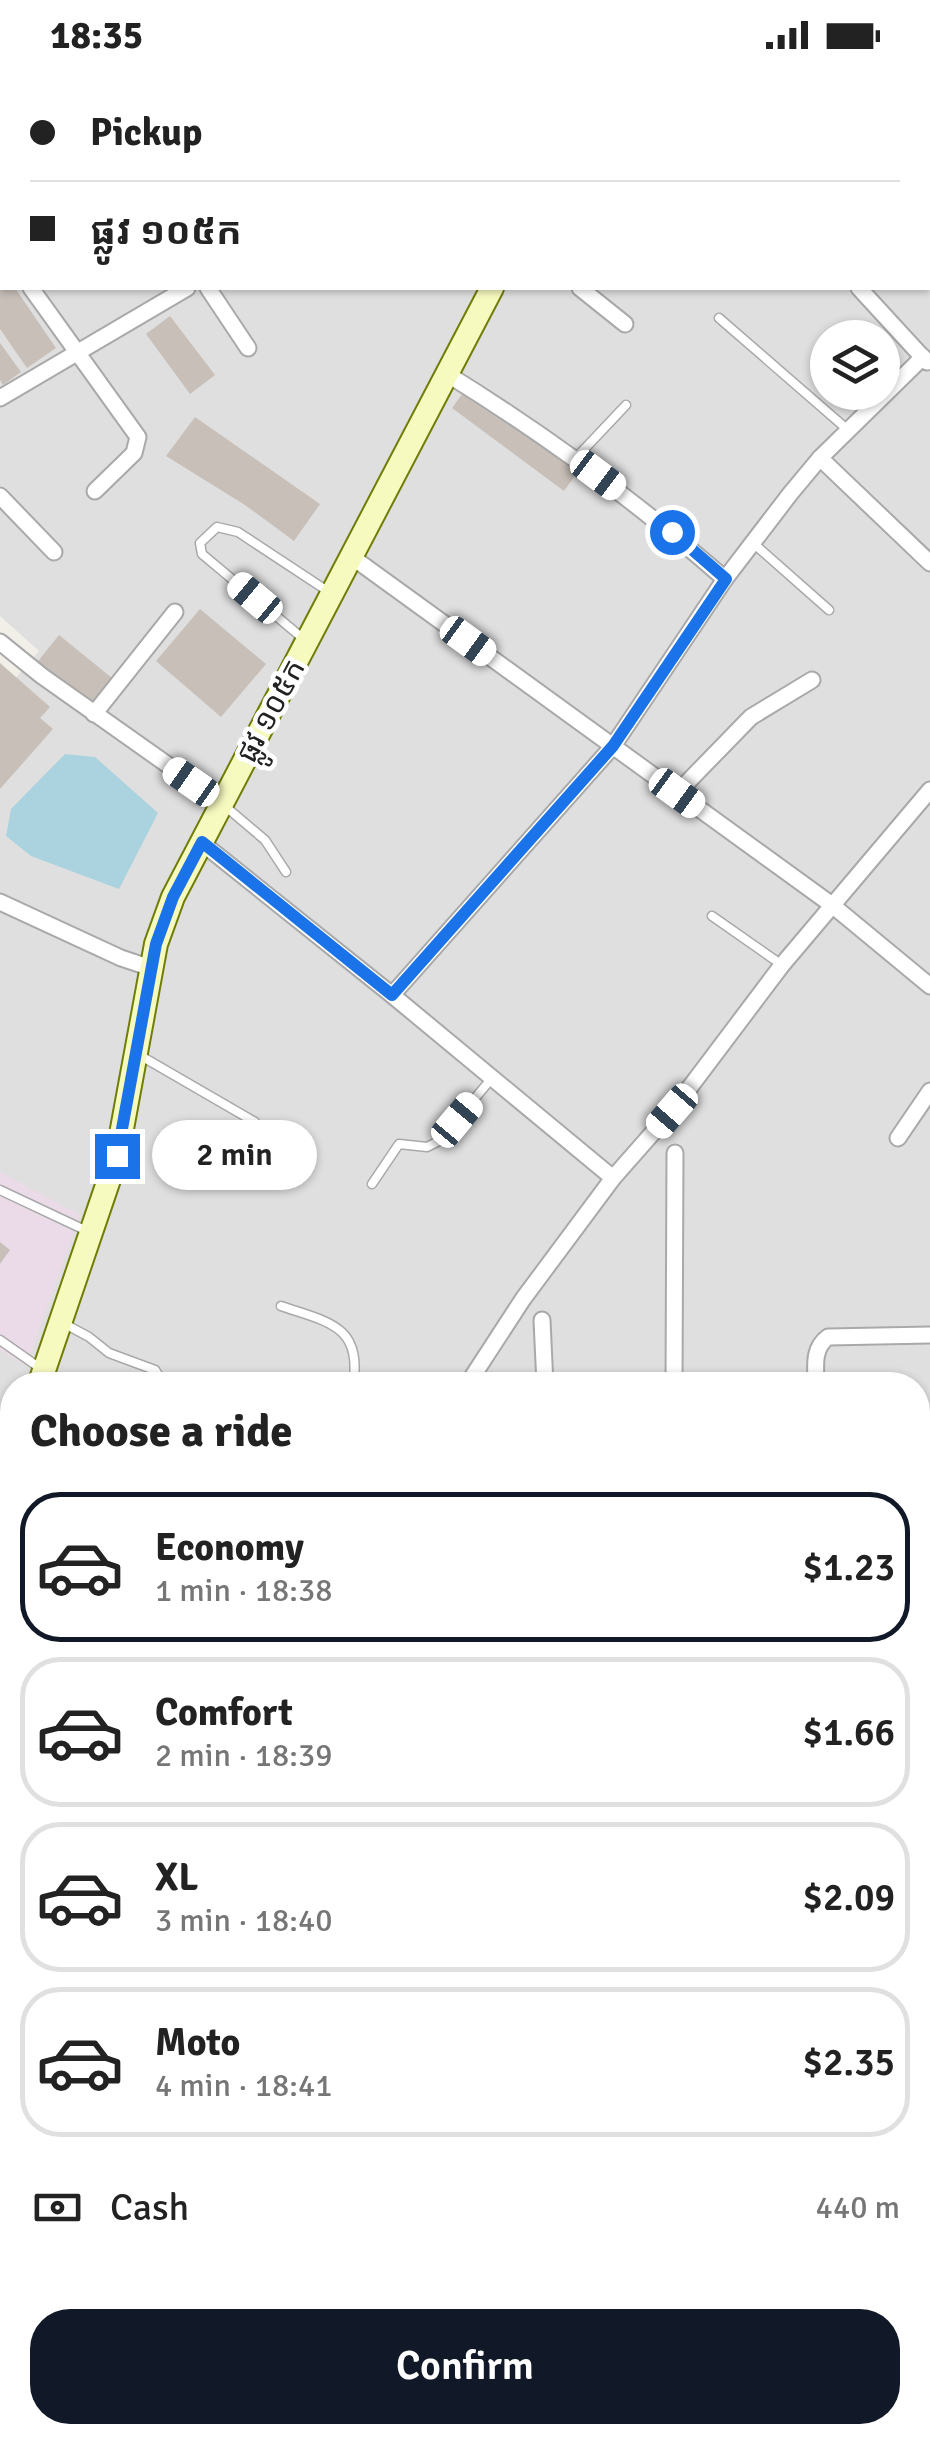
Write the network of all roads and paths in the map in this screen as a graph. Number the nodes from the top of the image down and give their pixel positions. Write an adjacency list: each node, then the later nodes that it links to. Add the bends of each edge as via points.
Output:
1 (32, 290): 10 (street)
2 (183, 290): 10 (street)
3 (209, 290): 9 (street)
4 (491, 290): 12 (main road, ផ្លូវ ១០៥ក)
5 (582, 290): 8 (street)
6 (861, 290): 11 (street)
7 (719, 318): 15 (lane)
8 (624, 324)
9 (248, 348)
10 (77, 352): 13 (street); 18 (street, via 138,438 134,453)
11 (927, 361): 15 (street)
12 (447, 374): 16 (street); 22 (main road, ផ្លូវ ១០៥ក)
13 (0, 398)
14 (626, 405): 16 (lane)
15 (849, 431): 17 (street)
16 (575, 458): 24 (street)
17 (820, 458): 20 (street); 23 (street)
18 (95, 491)
19 (0, 496): 21 (street)
20 (752, 544): 24 (street); 26 (lane)
21 (54, 552)
22 (352, 558): 25 (main road, ផ្លូវ ១០៥ក); 32 (street)
23 (930, 563)
24 (726, 579): 32 (street)
25 (332, 595): 29 (main road, ផ្លូវ ១០៥ក); 29 (lane, via 238,532 218,527 200,542 202,554)
26 (829, 610)
27 (175, 612): 31 (street)
28 (0, 642): 31 (street)
29 (308, 642): 35 (main road, ផ្លូវ ១០៥ក)
30 (812, 680): 34 (street, via 751,718)
31 (94, 714): 35 (street)
32 (613, 746): 34 (street); 44 (street)
33 (930, 790): 39 (street)
34 (677, 793): 39 (street)
35 (223, 804): 36 (main road, ផ្លូវ ១០៥ក); 37 (lane, via 265,840)
36 (202, 842): 42 (main road, ផ្លូវ ១០៥ក, via 173,897); 44 (street)
37 (286, 872)
38 (0, 902): 42 (street)
39 (832, 905): 41 (street); 43 (street)
40 (712, 916): 41 (lane)
41 (782, 965): 51 (street)
42 (151, 968): 45 (main road, ផ្លូវ ១០៥ក)
43 (930, 986)
44 (392, 995): 46 (street)
45 (137, 1054): 48 (lane); 54 (main road, ផ្លូវ ១០៥ក, via 117,1156)
46 (492, 1078): 51 (street); 52 (lane, via 439,1141 427,1147 398,1144)
47 (930, 1090): 49 (street)
48 (256, 1122)
49 (898, 1138)
50 (675, 1153): 66 (street)
51 (613, 1178): 64 (street)
52 (372, 1184)
53 (0, 1190): 54 (lane)
54 (91, 1233): 57 (main road, ផ្លូវ ១០៥ក)
55 (281, 1306): 63 (lane, via 344,1331)
56 (542, 1320): 65 (street)
57 (60, 1322): 61 (main road, ផ្លូវ ១០៥ក); 62 (lane)
58 (930, 1335): 67 (street, via 828,1337 820,1343)
59 (0, 1340): 60 (lane)
60 (35, 1372)
61 (43, 1372)
62 (156, 1372)
63 (355, 1372)
64 (475, 1372)
65 (544, 1372)
66 (674, 1372)
67 (816, 1372)

